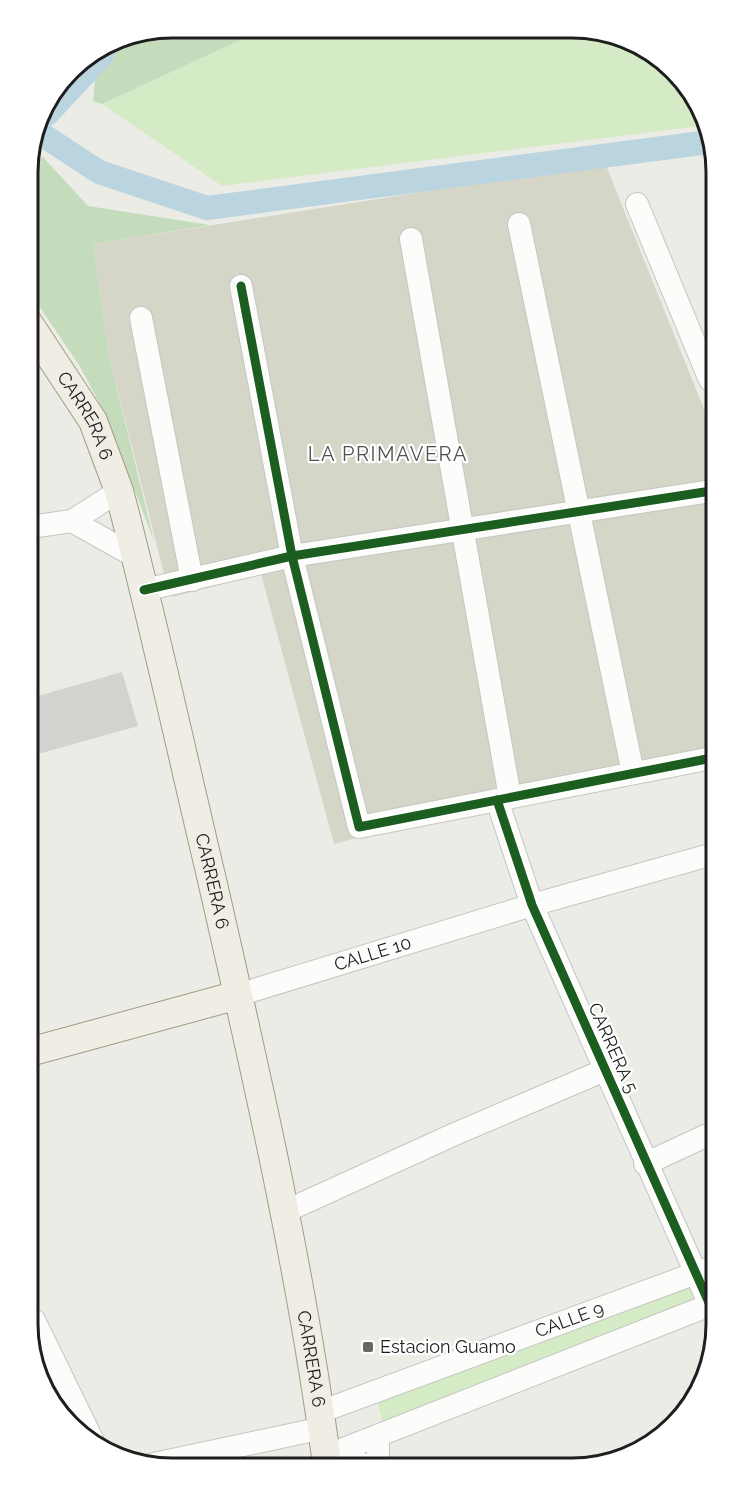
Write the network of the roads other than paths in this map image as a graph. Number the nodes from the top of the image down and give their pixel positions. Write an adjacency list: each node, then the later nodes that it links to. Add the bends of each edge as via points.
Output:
1 (637, 204): 7 (street)
2 (519, 224): 10 (street)
3 (411, 239): 13 (street, CARRERA 5)
4 (241, 286): 14 (street)
5 (141, 318): 16 (street)
6 (38, 338): 8 (main road, CARRERA 6, via 93,421)
7 (706, 370)
8 (119, 491): 11 (street); 15 (main road, CARRERA 6)
9 (706, 492): 10 (street)
10 (579, 512): 13 (street); 19 (street)
11 (72, 521): 12 (street); 15 (street)
12 (38, 526)
13 (462, 530): 14 (street); 20 (street, CARRERA 5)
14 (292, 556): 16 (street); 20 (street, via 359,827)
15 (136, 557): 17 (main road, CARRERA 6)
16 (192, 579): 17 (street)
17 (144, 590): 23 (main road, CARRERA 6)
18 (705, 759): 19 (street)
19 (633, 773): 20 (street)
20 (503, 798): 22 (street, CARRERA 5)
21 (705, 856): 22 (street, CALLE 10)
22 (532, 905): 23 (street, CALLE 10); 25 (street, CARRERA 5)
23 (238, 995): 24 (main road, CALLE 10); 28 (main road, CARRERA 6)
24 (38, 1050)
25 (605, 1070): 27 (street, CARRERA 5); 28 (street)
26 (705, 1136): 27 (street)
27 (645, 1164): 29 (street, CARRERA 5)
28 (284, 1212): 32 (main road, CARRERA 6)
29 (705, 1271): 32 (street, CALLE 9)
30 (705, 1307): 34 (street, CALLE 9)
31 (38, 1328): 33 (street)
32 (321, 1420): 35 (street, CALLE 9); 36 (main road, CARRERA 6)
33 (86, 1426)
34 (378, 1436): 37 (street, CALLE 9); 38 (street)
35 (183, 1457)
36 (329, 1457)
37 (339, 1457)
38 (378, 1457)

